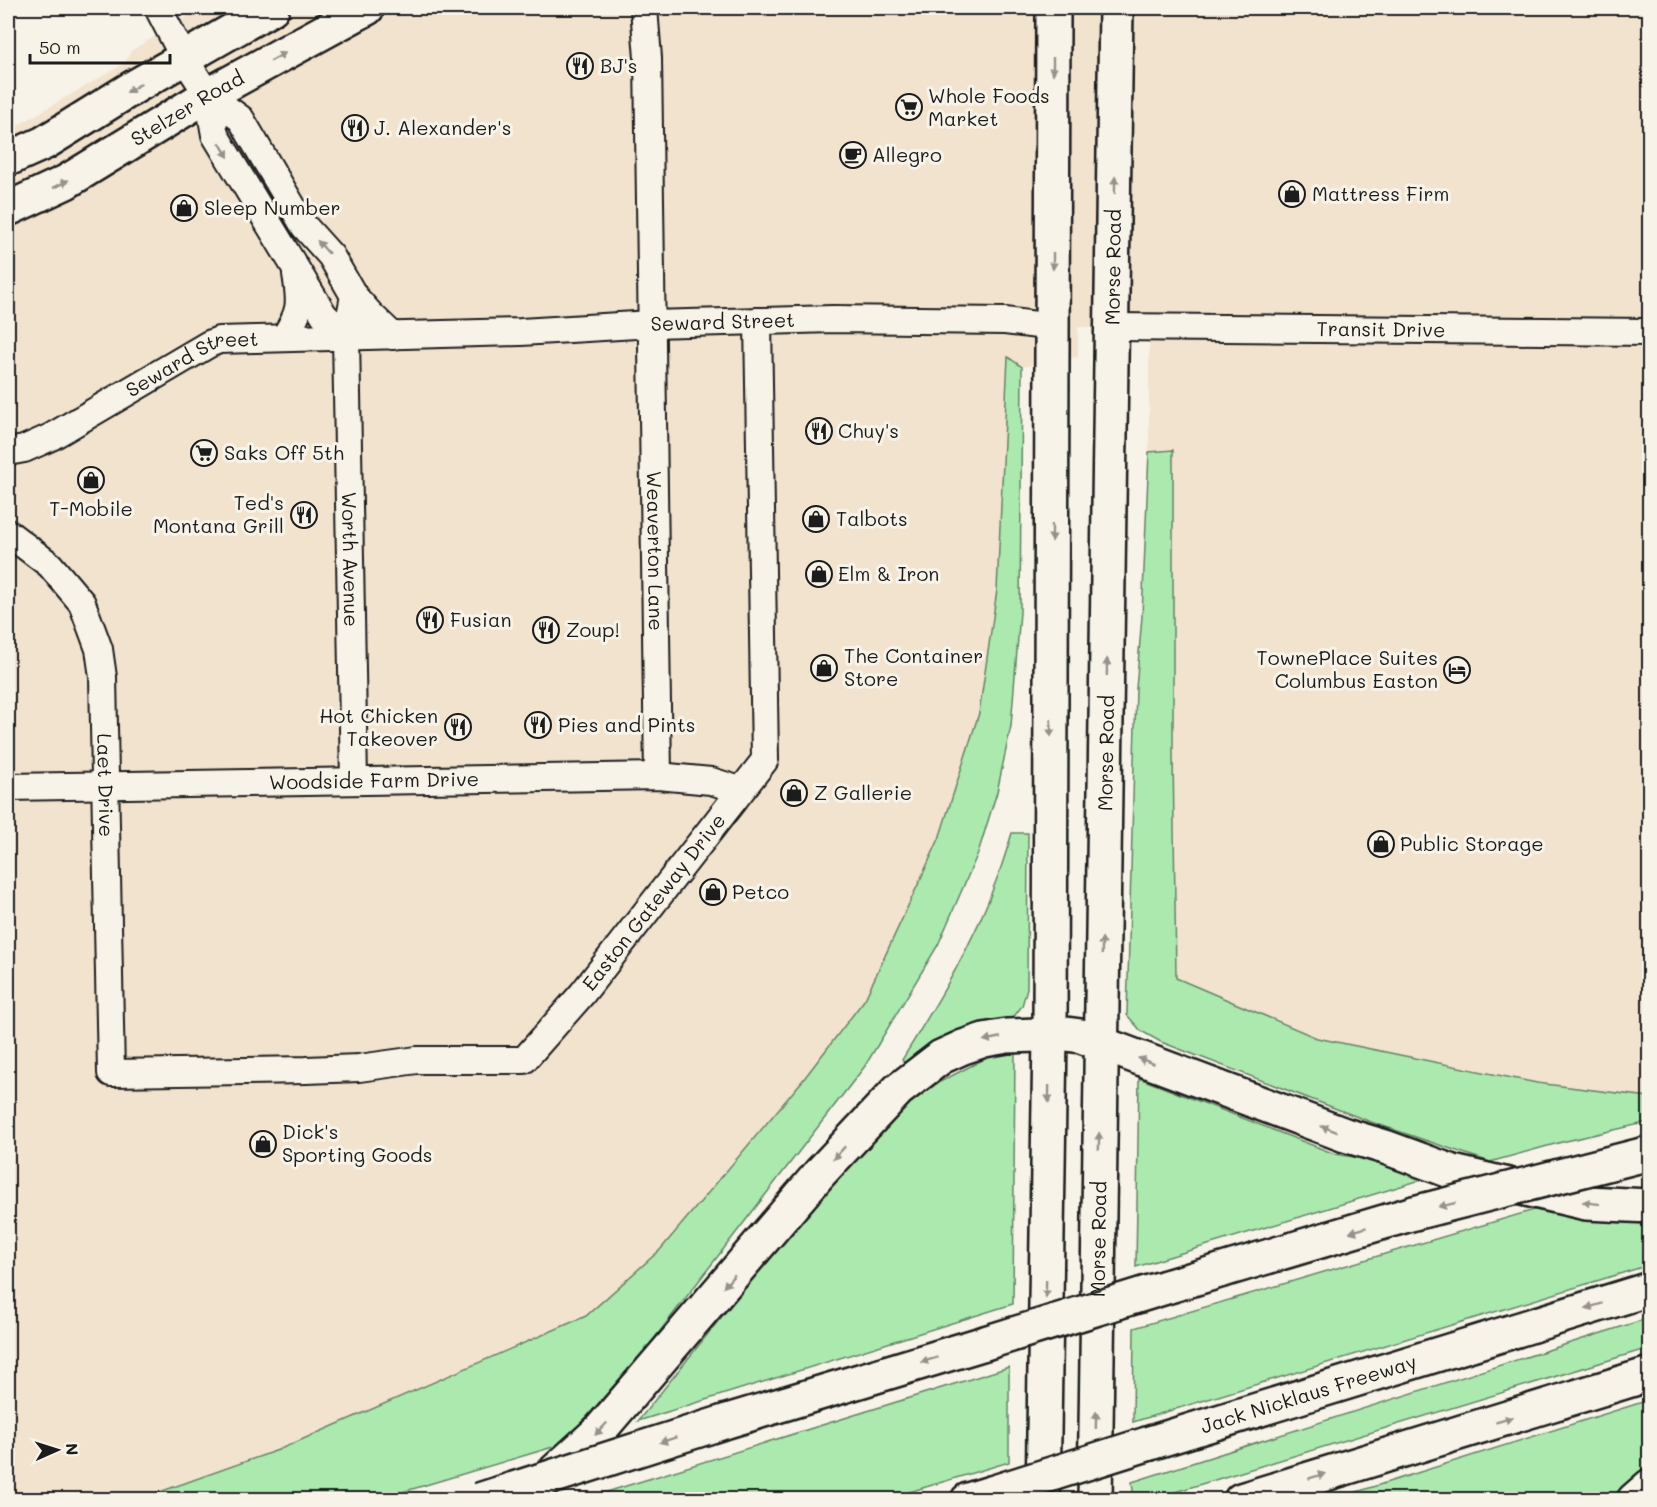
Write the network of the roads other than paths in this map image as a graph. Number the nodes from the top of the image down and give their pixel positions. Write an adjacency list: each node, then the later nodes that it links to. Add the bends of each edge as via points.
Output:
1 (158, 8): 7 (street)
2 (272, 8): 7 (main road)
3 (367, 8): 8 (main road, Stelzer Road, one-way to 3)
4 (644, 8): 14 (street)
5 (1053, 8): 15 (main road, one-way to 15)
6 (1116, 8): 16 (main road, Morse Road, one-way to 6)
7 (184, 58): 8 (street); 9 (main road, one-way to 9, via 44,143)
8 (208, 95): 10 (main road, Stelzer Road, one-way to 8, via 66,182); 11 (street, one-way to 11, via 215,135); 12 (street, one-way to 8, via 331,256 304,226 241,119)
9 (8, 159)
10 (8, 209)
11 (295, 267): 19 (street, via 324,315); 20 (street, via 300,300 296,318)
12 (354, 296): 18 (street); 19 (street, Worth Avenue)
13 (758, 321): 14 (street, Seward Street); 15 (street, Seward Street, via 1005,321); 27 (street, Easton Gateway Drive, via 765,760)
14 (652, 324): 18 (street, Seward Street); 23 (street, Weaverton Lane)
15 (1053, 327): 28 (main road, one-way to 28)
16 (1113, 327): 17 (street, Transit Drive); 29 (main road, Morse Road, one-way to 16)
17 (1650, 332)
18 (393, 336): 19 (street, Seward Street)
19 (346, 337): 20 (street, Seward Street); 24 (street, Worth Avenue)
20 (284, 338): 21 (street, Seward Street, via 228,339 209,344 51,437)
21 (8, 452)
22 (9, 537): 25 (street, Laet Drive, via 50,565 82,603 99,649 103,677)
23 (658, 776): 24 (street, Woodside Farm Drive); 27 (street, Woodside Farm Drive, via 711,781)
24 (354, 781): 25 (street, Woodside Farm Drive)
25 (106, 786): 26 (street, Woodside Farm Drive); 30 (street, Laet Drive)
26 (8, 787)
27 (740, 790): 30 (street, Easton Gateway Drive, via 582,994 524,1060 417,1060 316,1070)
28 (1050, 1035): 29 (main road, via 1081,1036); 38 (main road, one-way to 38, via 1007,1036 963,1047 941,1057 898,1090 820,1173 600,1430); 39 (main road, one-way to 39)
29 (1101, 1043): 32 (main road, one-way to 29, via 1586,1203 1453,1172 1335,1132); 40 (main road, Morse Road, one-way to 29)
30 (111, 1073)
31 (1648, 1153): 37 (main road, one-way to 37, bridge, via 1414,1213)
32 (1650, 1206)
33 (1650, 1289): 36 (main road, Jack Nicklaus Freeway, one-way to 36, bridge)
34 (1650, 1374): 41 (main road, one-way to 34)
35 (1650, 1486): 42 (main road)
36 (980, 1496)
37 (479, 1500)
38 (524, 1500)
39 (1043, 1500)
40 (1095, 1500)
41 (1241, 1500)
42 (1634, 1500)

